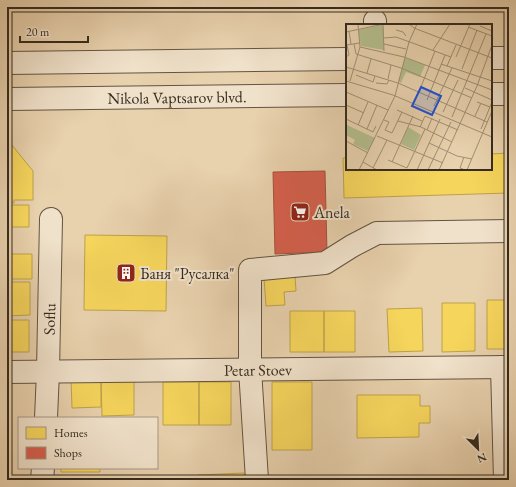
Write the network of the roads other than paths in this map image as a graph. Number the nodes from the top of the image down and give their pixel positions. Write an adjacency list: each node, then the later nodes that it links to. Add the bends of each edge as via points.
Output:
1 (492, 58): 2 (street)
2 (509, 58)
3 (346, 60): 4 (street)
4 (7, 63)
5 (492, 94): 6 (street)
6 (509, 94)
7 (346, 95): 8 (street, Nikola Vaptsarov blvd.)
8 (7, 99)
9 (51, 219): 13 (street, Soflu)
10 (509, 231): 12 (street, via 377,233 325,263 250,270)
11 (506, 367): 12 (street, Petar Stoev); 17 (street)
12 (250, 369): 13 (street, Petar Stoev); 19 (street)
13 (48, 371): 14 (street, Petar Stoev); 15 (street, Soflu)
14 (7, 372)
15 (46, 417)
16 (43, 469): 18 (street)
17 (506, 477)
18 (42, 480)
19 (257, 480)

